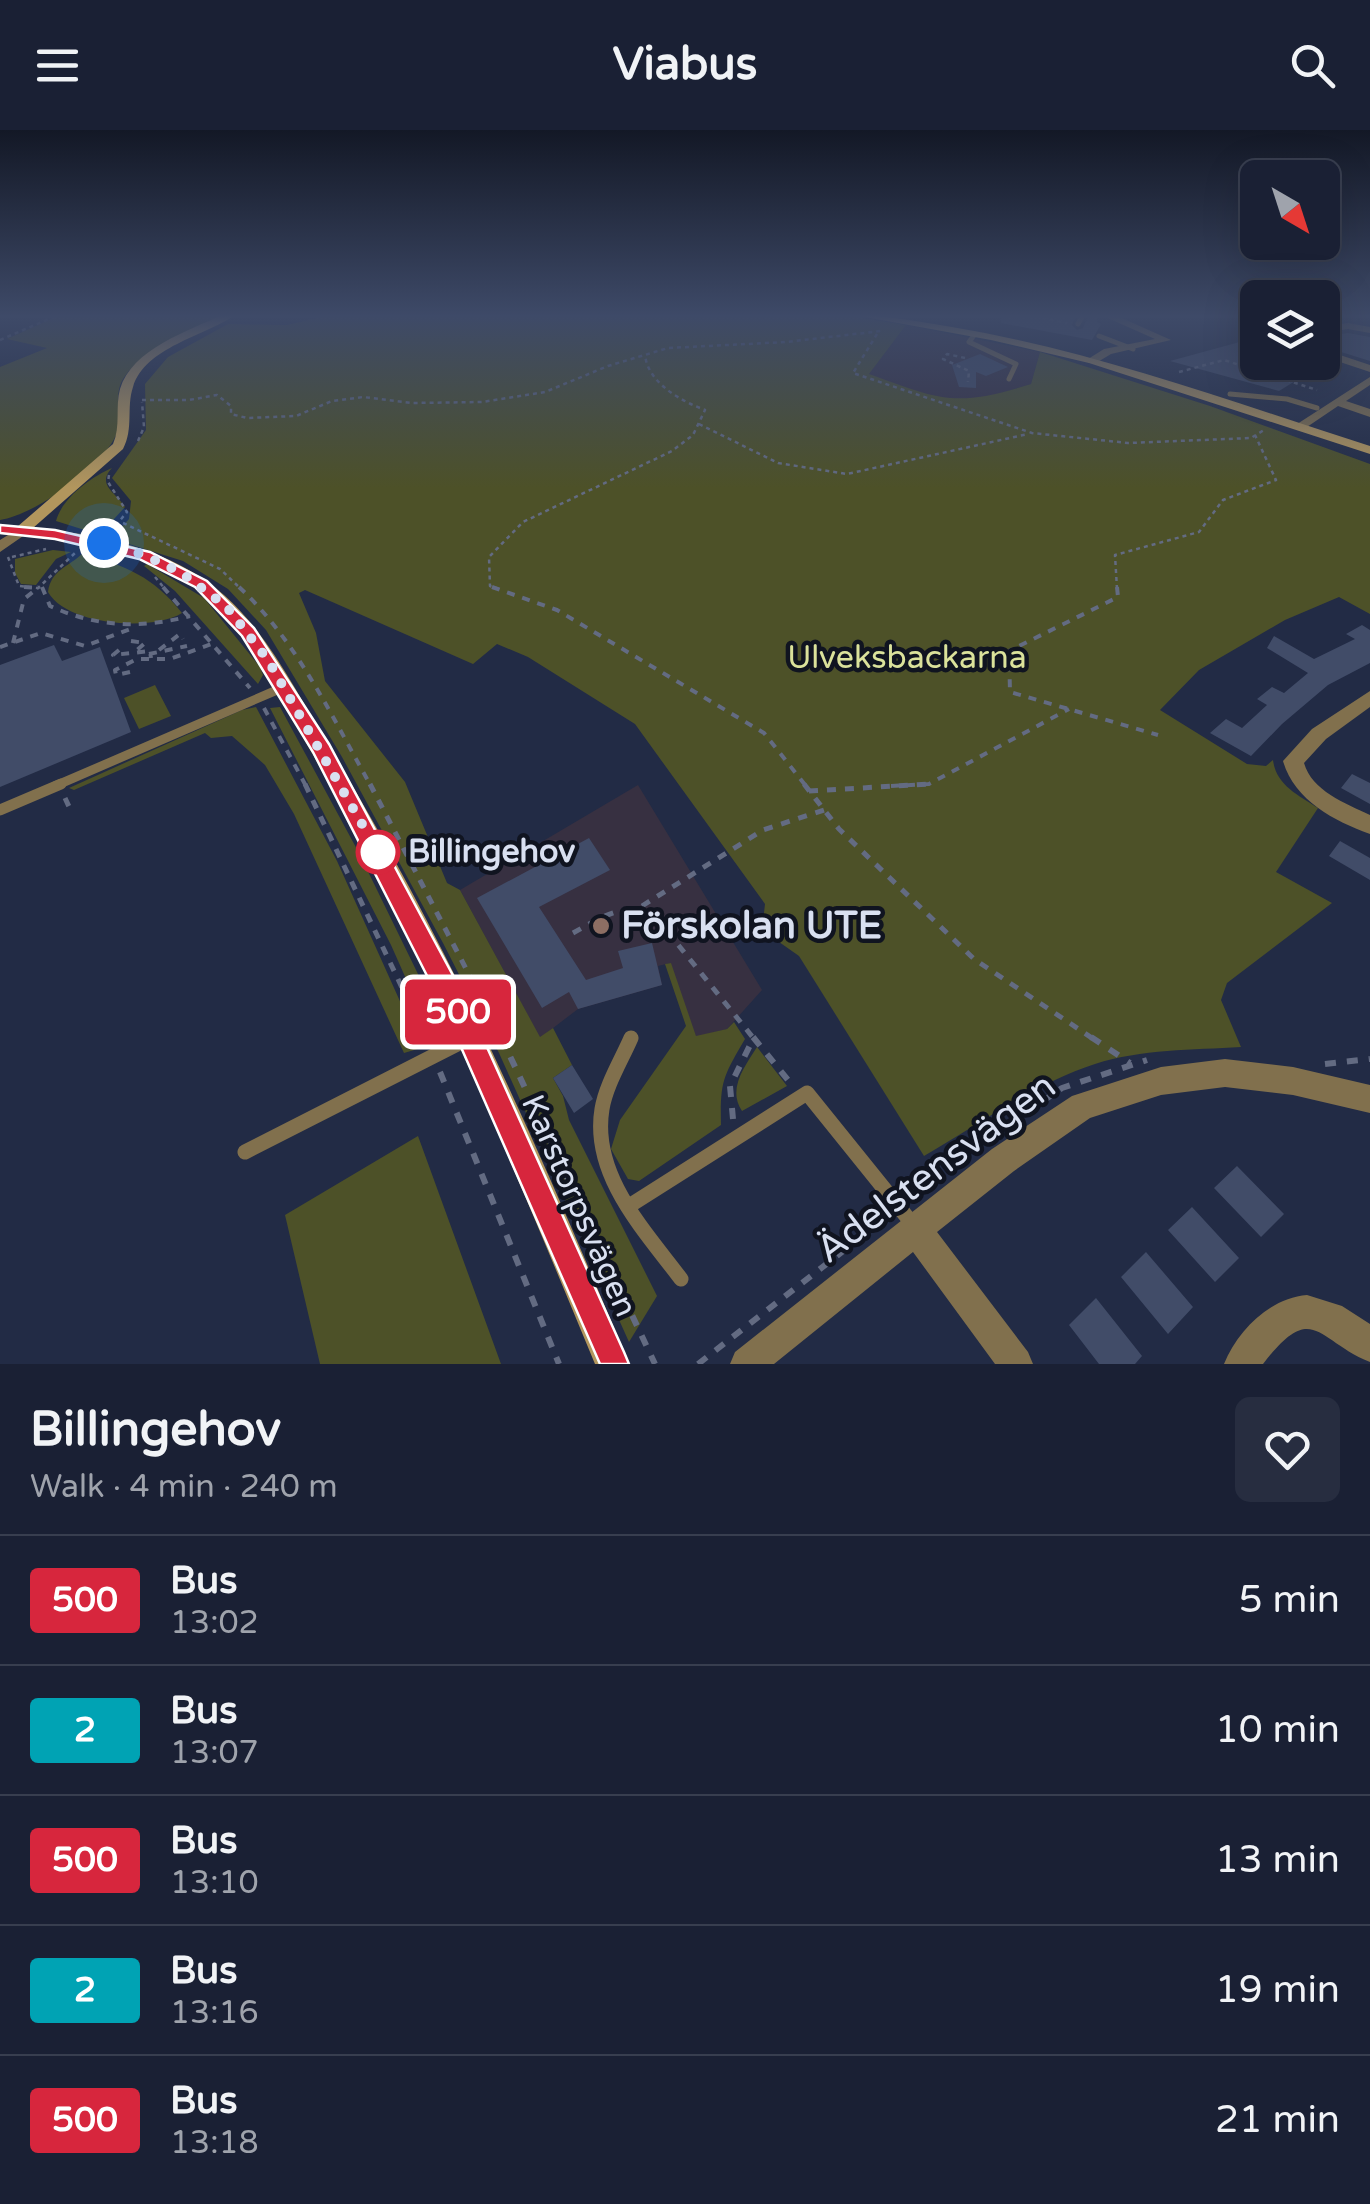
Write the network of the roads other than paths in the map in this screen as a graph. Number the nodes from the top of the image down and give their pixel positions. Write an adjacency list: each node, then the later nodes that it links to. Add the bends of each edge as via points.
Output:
1 (135, 373): 12 (street, via 127,383 126,426 118,446)
2 (1013, 373): 4 (lane)
3 (1129, 373): 10 (street)
4 (1010, 379)
5 (1370, 380): 7 (street)
6 (1230, 394): 8 (lane)
7 (1338, 402): 9 (street); 10 (street)
8 (1317, 408)
9 (1370, 413)
10 (1300, 426): 11 (street)
11 (1370, 450)
12 (11, 530): 13 (street); 14 (street, Karstorpsvägen, via 129,550 201,584 248,632)
13 (0, 547)
14 (284, 687): 16 (lane); 18 (street, Karstorpsvägen, via 378,852)
15 (1370, 698): 17 (street, via 1292,760 1295,777 1310,792)
16 (0, 810)
17 (1370, 824)
18 (469, 1038): 21 (lane); 26 (street, Karstorpsvägen)
19 (631, 1038): 22 (lane, via 602,1110 601,1154)
20 (1370, 1098): 23 (street, Ädelstensvägen, via 1224,1073 1161,1081 1082,1106)
21 (245, 1152)
22 (629, 1206): 23 (lane, via 807,1092); 24 (lane)
23 (915, 1228): 27 (street, Ädelstensvägen); 28 (street)
24 (681, 1280)
25 (1370, 1345): 29 (street, via 1317,1312 1284,1317)
26 (624, 1360)
27 (748, 1364)
28 (1016, 1364)
29 (1241, 1364)

